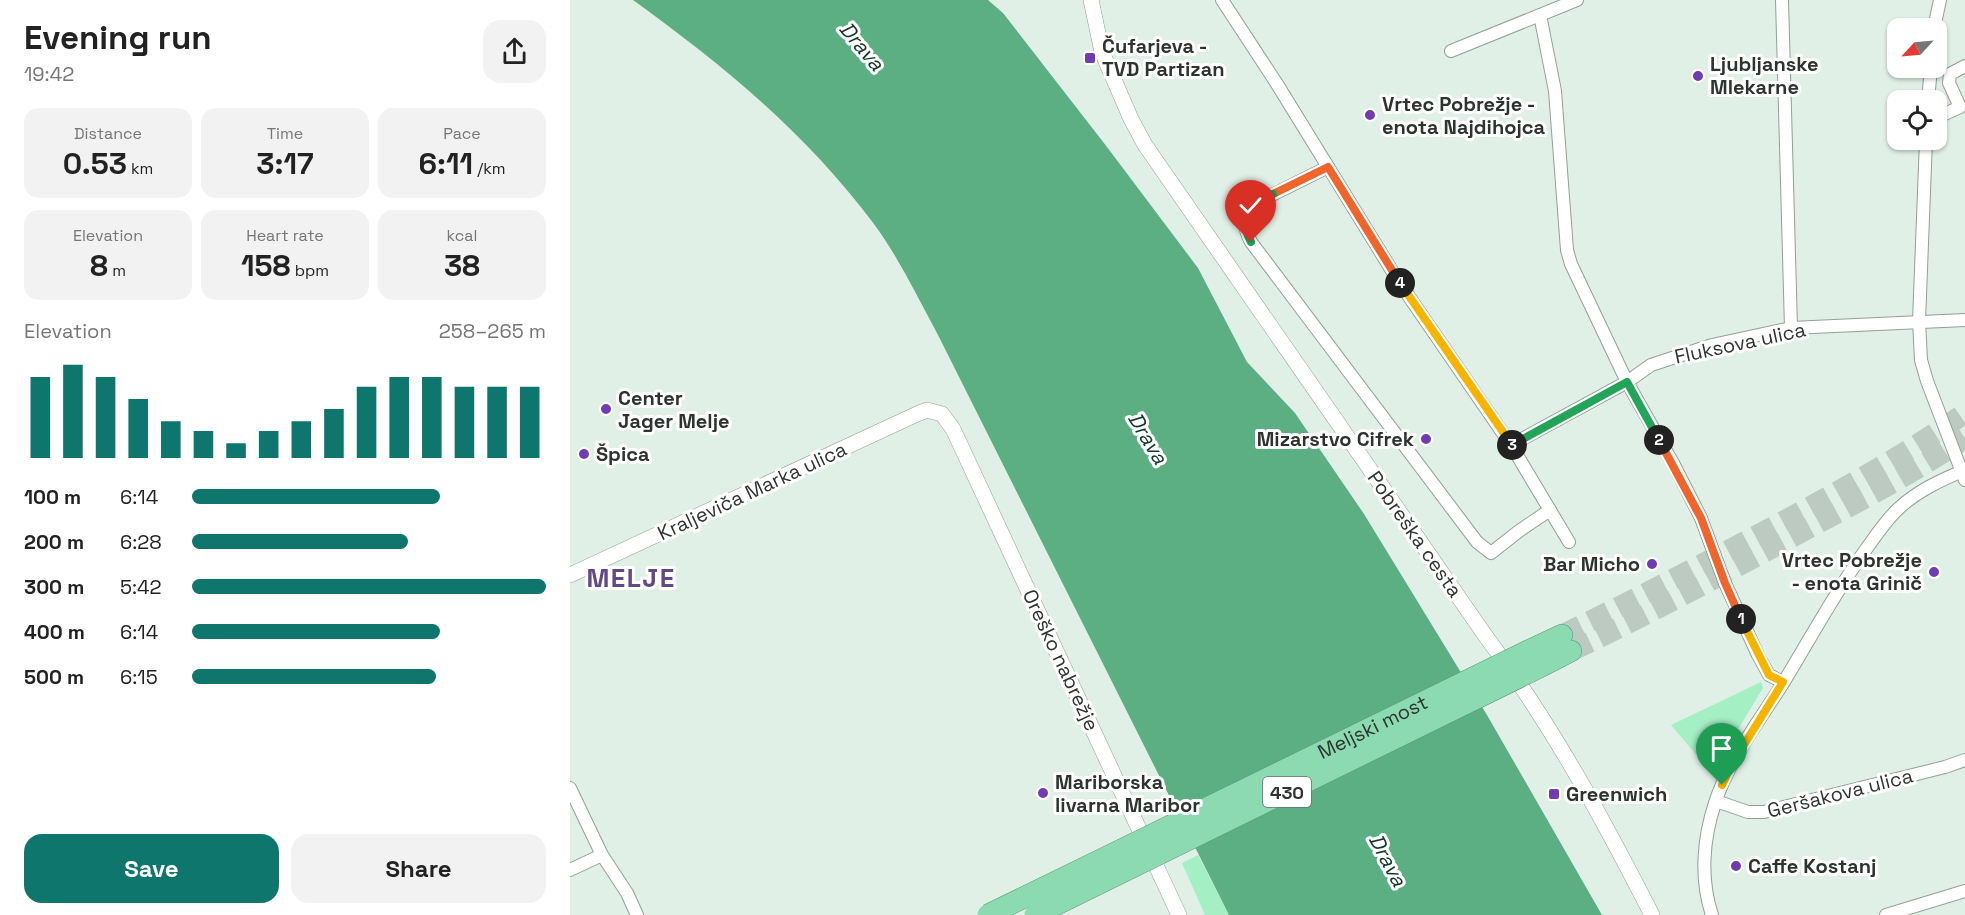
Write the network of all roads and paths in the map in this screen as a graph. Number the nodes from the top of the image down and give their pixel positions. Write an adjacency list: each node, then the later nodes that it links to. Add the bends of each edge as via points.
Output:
1 (1091, 0): 25 (street, Pobreška cesta, via 1102,52 1145,145)
2 (1222, 0): 12 (street)
3 (1577, 0): 6 (street)
4 (1782, 0): 15 (street)
5 (1940, 0): 7 (street)
6 (1540, 15): 8 (street); 16 (street, via 1555,91 1567,250)
7 (1936, 18)
8 (1451, 51)
9 (1965, 66): 10 (street, via 1950,74 1949,83 1960,107)
10 (1947, 113)
11 (1926, 150): 14 (street)
12 (1328, 167): 18 (street, via 1400,282); 20 (street, via 1249,208 1244,223 1246,233 1477,542 1491,553)
13 (1965, 320): 14 (street, Fluksova ulica)
14 (1919, 321): 15 (street, Fluksova ulica); 19 (street, via 1924,371)
15 (1791, 328): 16 (street, Fluksova ulica, via 1681,354 1651,365)
16 (1627, 382): 18 (street, Fluksova ulica); 26 (street, via 1701,518 1758,655 1769,675)
17 (935, 411): 22 (street, Kraljeviča Marka ulica, via 917,414); 30 (street, Oreško nabrežje, via 953,429)
18 (1511, 445): 20 (street)
19 (1964, 474): 26 (street, via 1924,489 1896,510 1850,571)
20 (1550, 510): 21 (street)
21 (1569, 542)
22 (570, 575)
23 (1567, 643): 24 (highway, Meljski most / 430)
24 (1535, 659): 35 (highway, Meljski most / 430, bridge); 36 (highway, Meljski most / 430, bridge)
25 (1510, 669): 30 (street, Meljski most); 38 (street, Pobreška cesta, via 1592,799)
26 (1783, 682): 29 (street, via 1732,764)
27 (1965, 760): 29 (street, Geršakova ulica, via 1764,812 1748,812)
28 (570, 788): 31 (street)
29 (1716, 801): 39 (street, via 1704,860)
30 (1148, 848): 37 (street, Oreško nabrežje)
31 (602, 855): 32 (street); 34 (street)
32 (570, 870)
33 (1965, 891): 40 (street)
34 (637, 915)
35 (988, 915)
36 (1035, 915)
37 (1179, 915)
38 (1652, 915)
39 (1712, 915)
40 (1886, 915)

